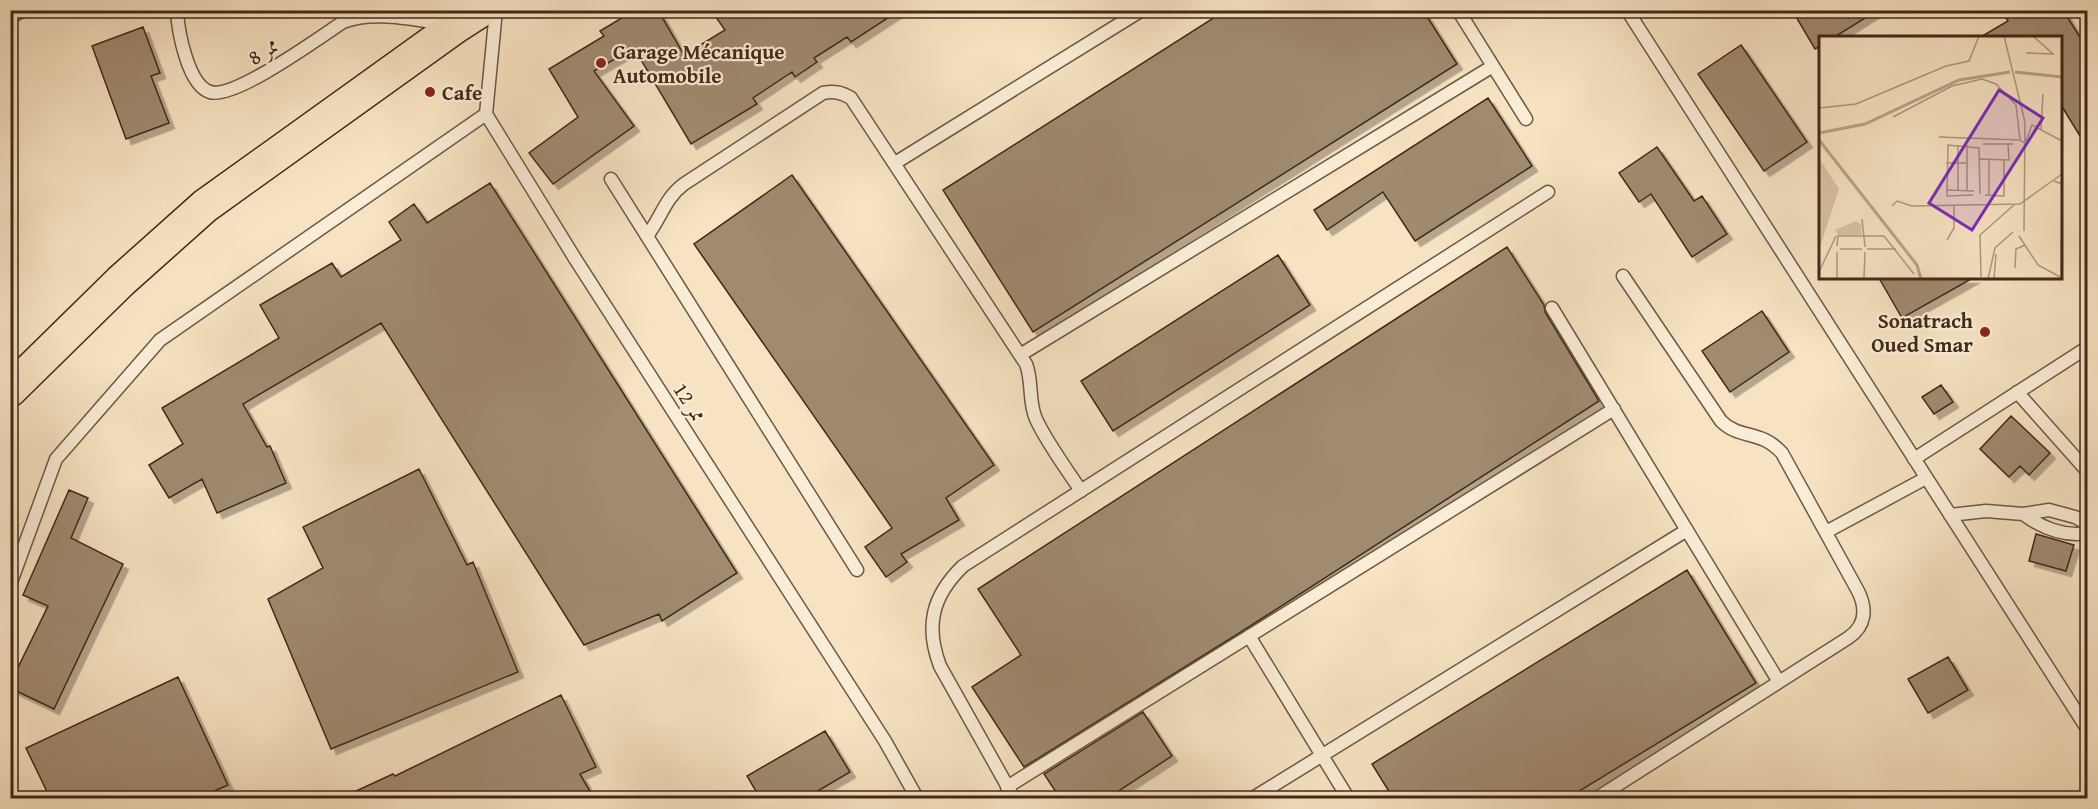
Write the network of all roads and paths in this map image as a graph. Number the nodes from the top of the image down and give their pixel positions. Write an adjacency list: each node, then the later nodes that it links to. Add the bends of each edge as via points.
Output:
1 (23, 10): 7 (lane)
2 (177, 10): 8 (lane, ممر 8, via 178,32 194,78 207,92 218,94 252,81 352,18)
3 (496, 10): 10 (lane)
4 (1142, 10): 12 (lane)
5 (1458, 10): 9 (lane)
6 (1627, 10): 23 (lane)
7 (10, 18)
8 (469, 18): 20 (main road, via 205,206 121,280)
9 (1493, 66): 11 (lane); 19 (lane)
10 (486, 114): 34 (lane, via 160,340 56,459); 40 (lane, ممر 12, via 885,741)
11 (1526, 119)
12 (895, 163): 15 (lane, via 851,98 842,93 823,93 677,189); 19 (lane)
13 (611, 179): 15 (lane)
14 (1548, 192): 26 (lane)
15 (647, 236): 33 (lane)
16 (1623, 276): 31 (lane, via 1721,421 1733,431 1768,440 1782,453)
17 (1552, 308): 22 (lane)
18 (2088, 347): 21 (lane)
19 (1020, 355): 26 (lane, via 1029,374 1036,419)
20 (10, 390)
21 (2017, 392): 23 (lane); 24 (lane)
22 (1614, 409): 30 (lane); 35 (lane)
23 (1914, 459): 25 (lane)
24 (2088, 472)
25 (1926, 478): 28 (lane); 31 (lane)
26 (1081, 491): 39 (lane, via 963,566 943,590 932,620 940,666)
27 (2023, 514): 28 (lane, via 1986,511); 29 (lane, via 2049,510); 32 (lane, via 2050,530)
28 (1950, 515): 37 (lane)
29 (2088, 524)
30 (1687, 530): 36 (lane); 38 (lane)
31 (1826, 532): 36 (lane, via 1862,598 1864,617 1856,633)
32 (2088, 533)
33 (857, 570)
34 (10, 585)
35 (1249, 636): 38 (lane); 39 (lane)
36 (1779, 682): 44 (lane)
37 (2088, 730)
38 (1322, 756): 42 (lane); 43 (lane)
39 (1007, 787): 41 (lane)
40 (917, 798)
41 (1014, 798)
42 (1253, 798)
43 (1348, 798)
44 (1597, 798)

